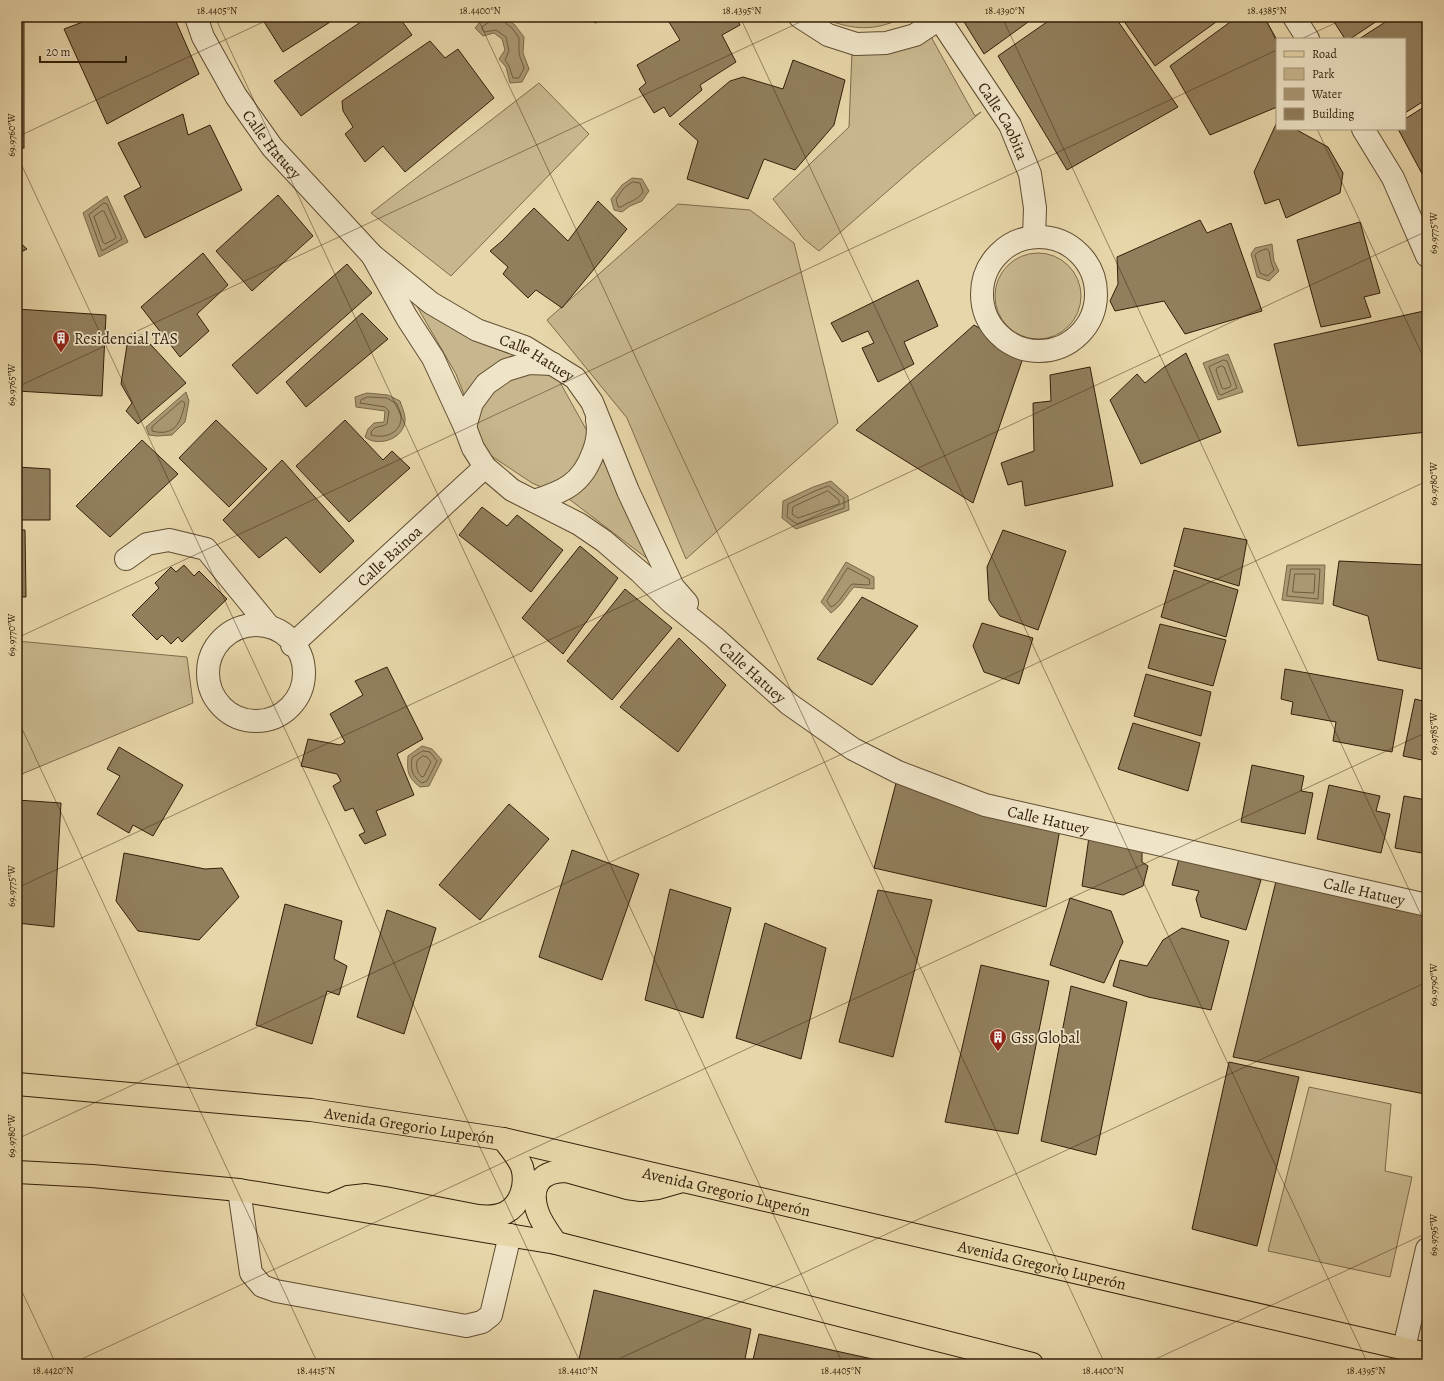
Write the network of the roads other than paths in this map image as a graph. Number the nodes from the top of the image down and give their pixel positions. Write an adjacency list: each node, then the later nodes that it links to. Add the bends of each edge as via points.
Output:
1 (196, 17): 8 (street, Calle Hatuey, via 203,37 236,96 272,147)
2 (800, 17): 4 (street, via 828,35 856,44 886,43 915,35)
3 (1294, 17): 5 (street)
4 (939, 18): 7 (street, Calle Caobita, via 1010,125 1030,174 1035,208)
5 (1307, 38)
6 (1364, 130): 9 (street, via 1393,178)
7 (1034, 237): 7 (street, via 1017,241 1001,251 989,265 983,282 982,300 987,318 997,333 1011,344 1029,350 1048,351 1066,345 1081,332 1091,316 1096,297 1094,278 1085,261 1071,247 1053,239)
8 (372, 255): 10 (street, Calle Hatuey, via 437,307 476,330 525,347); 12 (street, Calle Hatuey, via 433,358)
9 (1427, 256)
10 (554, 364): 11 (street, Calle Hatuey, via 575,378); 12 (street, via 530,363 506,370 486,384 472,403)
11 (592, 402): 14 (street, via 598,423 596,445 588,466 569,486 556,494); 17 (street, Calle Hatuey, via 628,491 674,587)
12 (465, 426): 13 (street, Calle Hatuey, via 473,448)
13 (485, 468): 14 (street, Calle Hatuey, via 512,490); 18 (street, Calle Bainoa)
14 (534, 501): 17 (street, Calle Hatuey, via 579,524 604,541)
15 (126, 559): 16 (street, via 147,544 169,540 206,549)
16 (268, 625): 18 (street, via 281,631); 18 (street, via 248,625 233,630 220,640 211,655 208,671 210,688 228,712 242,719 257,721 272,718 296,700 303,686 304,670 301,655)
17 (714, 637): 19 (street, Calle Hatuey, via 789,704 853,749 898,772 985,805)
18 (292, 645)
19 (1427, 905)
20 (17, 1084): 21 (main road, Avenida Gregorio Luperón, via 310,1110)
21 (503, 1139): 23 (main road, Avenida Gregorio Luperón); 25 (main road, via 518,1159 523,1178 520,1197 506,1213 493,1217 478,1216 366,1195 348,1197)
22 (17, 1172): 24 (main road, via 92,1176)
23 (682, 1181): 27 (main road, via 641,1190 566,1171 544,1176 538,1182 535,1202 538,1214); 29 (main road, Avenida Gregorio Luperón)
24 (239, 1190): 25 (main road); 26 (street, via 251,1273 262,1286 276,1291 466,1326 482,1322 491,1314)
25 (328, 1205): 26 (main road)
26 (510, 1235): 27 (main road)
27 (556, 1243): 31 (main road)
28 (1427, 1249): 29 (street)
29 (1404, 1348): 30 (main road, Avenida Gregorio Luperón)
30 (1427, 1354)
31 (1032, 1364)

